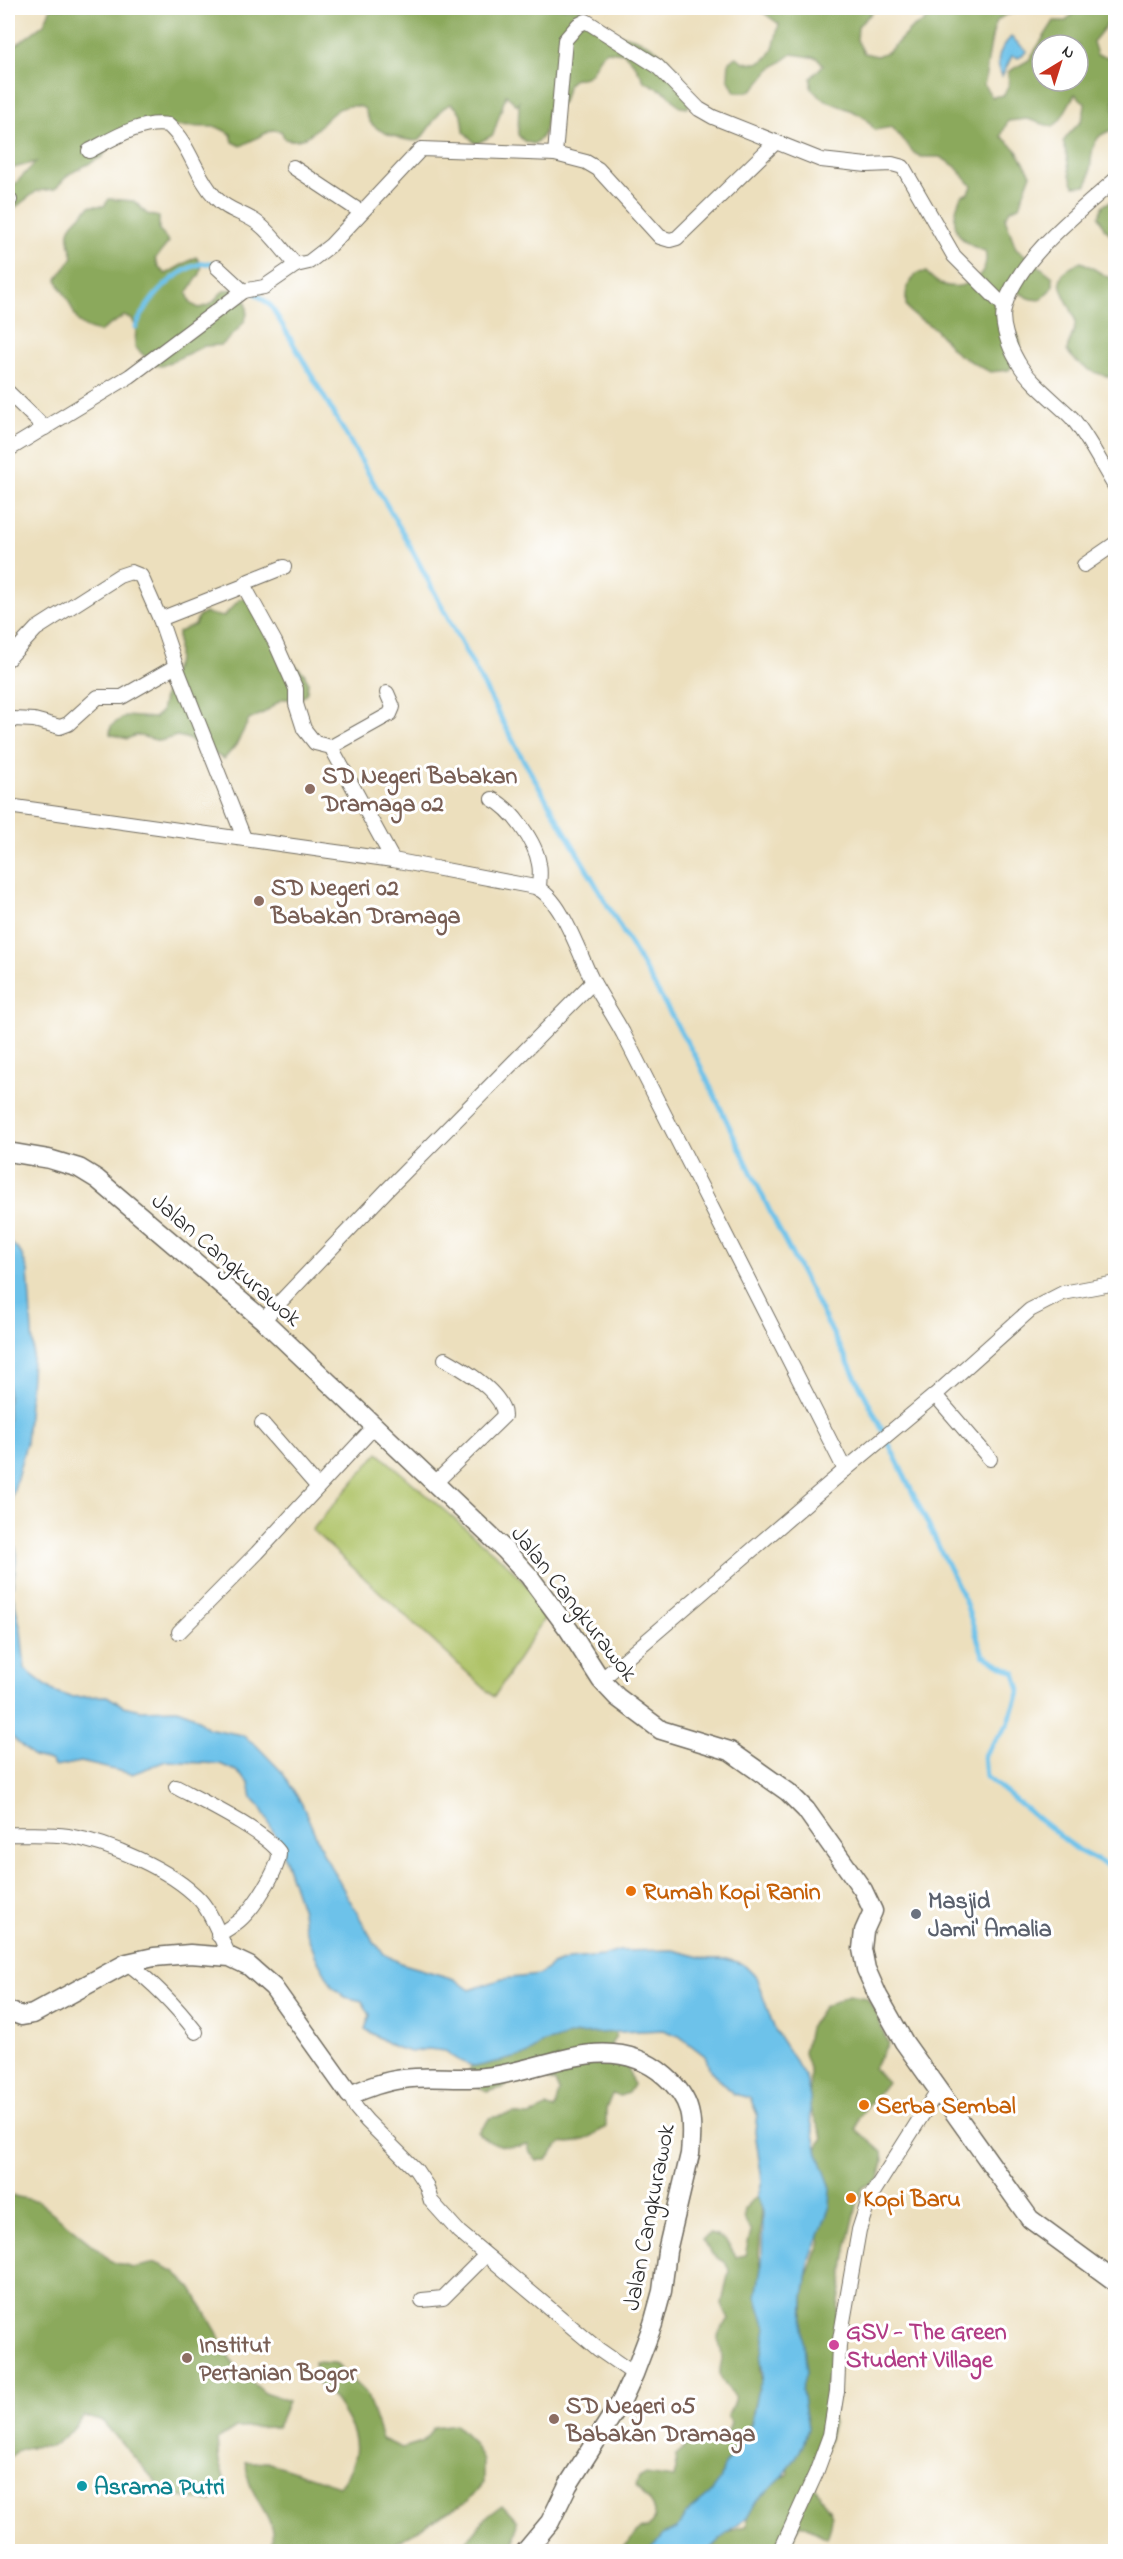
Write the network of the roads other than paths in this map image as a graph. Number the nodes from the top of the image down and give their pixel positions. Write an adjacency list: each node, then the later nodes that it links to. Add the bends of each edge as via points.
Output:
1 (776, 142): 3 (street, via 677,238 670,240 660,237 598,169); 3 (street, via 699,109 657,66 586,21 564,40); 10 (street, via 821,160 903,167 954,256)
2 (89, 151): 7 (street, via 134,130 168,125 183,141 215,197 234,212 260,224)
3 (555, 154): 6 (street, via 422,149)
4 (293, 166): 6 (street)
5 (1116, 178): 10 (street, via 1047,241)
6 (361, 212): 7 (street, via 331,245 309,262)
7 (296, 265): 9 (street, via 264,287)
8 (217, 267): 9 (street)
9 (245, 291): 12 (street, via 130,376)
10 (1004, 306): 14 (street, via 1003,318 1018,364 1074,421)
11 (8, 392): 12 (street)
12 (45, 428): 13 (street)
13 (8, 450)
14 (1116, 488)
15 (1116, 543): 16 (street)
16 (1084, 565)
17 (284, 567): 18 (street)
18 (244, 586): 19 (street); 24 (street, via 296,689 304,729 315,742)
19 (160, 619): 20 (street, via 141,576 131,572 36,629); 21 (street)
20 (8, 659)
21 (176, 666): 23 (street, via 122,697 98,697 60,727 13,719); 27 (street)
22 (387, 693): 24 (street, via 393,707 390,714)
23 (8, 725)
24 (331, 747): 28 (street)
25 (492, 798): 29 (street, via 508,808 536,854)
26 (8, 806): 27 (street)
27 (244, 838): 28 (street)
28 (393, 860): 29 (street)
29 (539, 889): 30 (street, via 558,908)
30 (593, 982): 33 (street); 39 (street, via 623,1033)
31 (8, 1152): 33 (street, Jalan Cangkurawok, via 79,1168 97,1179)
32 (1116, 1283): 35 (street, via 1063,1293 1037,1305)
33 (263, 1320): 37 (street, Jalan Cangkurawok)
34 (445, 1359): 40 (street, via 485,1386 504,1416)
35 (935, 1395): 38 (street); 39 (street)
36 (262, 1423): 41 (street)
37 (375, 1426): 40 (street, Jalan Cangkurawok); 41 (street)
38 (990, 1459)
39 (845, 1470): 43 (street)
40 (435, 1483): 43 (street, Jalan Cangkurawok, via 529,1576)
41 (317, 1486): 42 (street)
42 (179, 1632)
43 (601, 1680): 51 (street, Jalan Cangkurawok, via 645,1720 680,1738 730,1751 788,1792 806,1810 863,1890 873,1911 864,1931 866,1969 904,2042)
44 (176, 1787): 46 (street, via 228,1815 279,1852 277,1864 252,1907 241,1920)
45 (8, 1834): 46 (street, via 66,1836 126,1853 186,1888 211,1915)
46 (218, 1935): 47 (street)
47 (230, 1957): 48 (street, via 189,1954); 52 (street, via 249,1966 273,1987)
48 (127, 1963): 49 (street, via 33,2014 22,2016); 50 (street, via 153,1984)
49 (8, 2011)
50 (196, 2032)
51 (938, 2090): 54 (street, Jalan Cangkurawok, via 1030,2219); 58 (street, via 869,2199 859,2230 839,2345 830,2435)
52 (350, 2096): 53 (street, via 367,2121 416,2170 439,2211); 56 (street, Jalan Cangkurawok, via 404,2079 486,2077 546,2062 613,2053 653,2066 667,2077 683,2094 692,2113 690,2154 667,2251 662,2291)
53 (485, 2256): 55 (street, via 443,2298); 56 (street)
54 (1116, 2282)
55 (422, 2300)
56 (634, 2374): 57 (street, Jalan Cangkurawok, via 550,2522)
57 (525, 2552)
58 (780, 2552)

